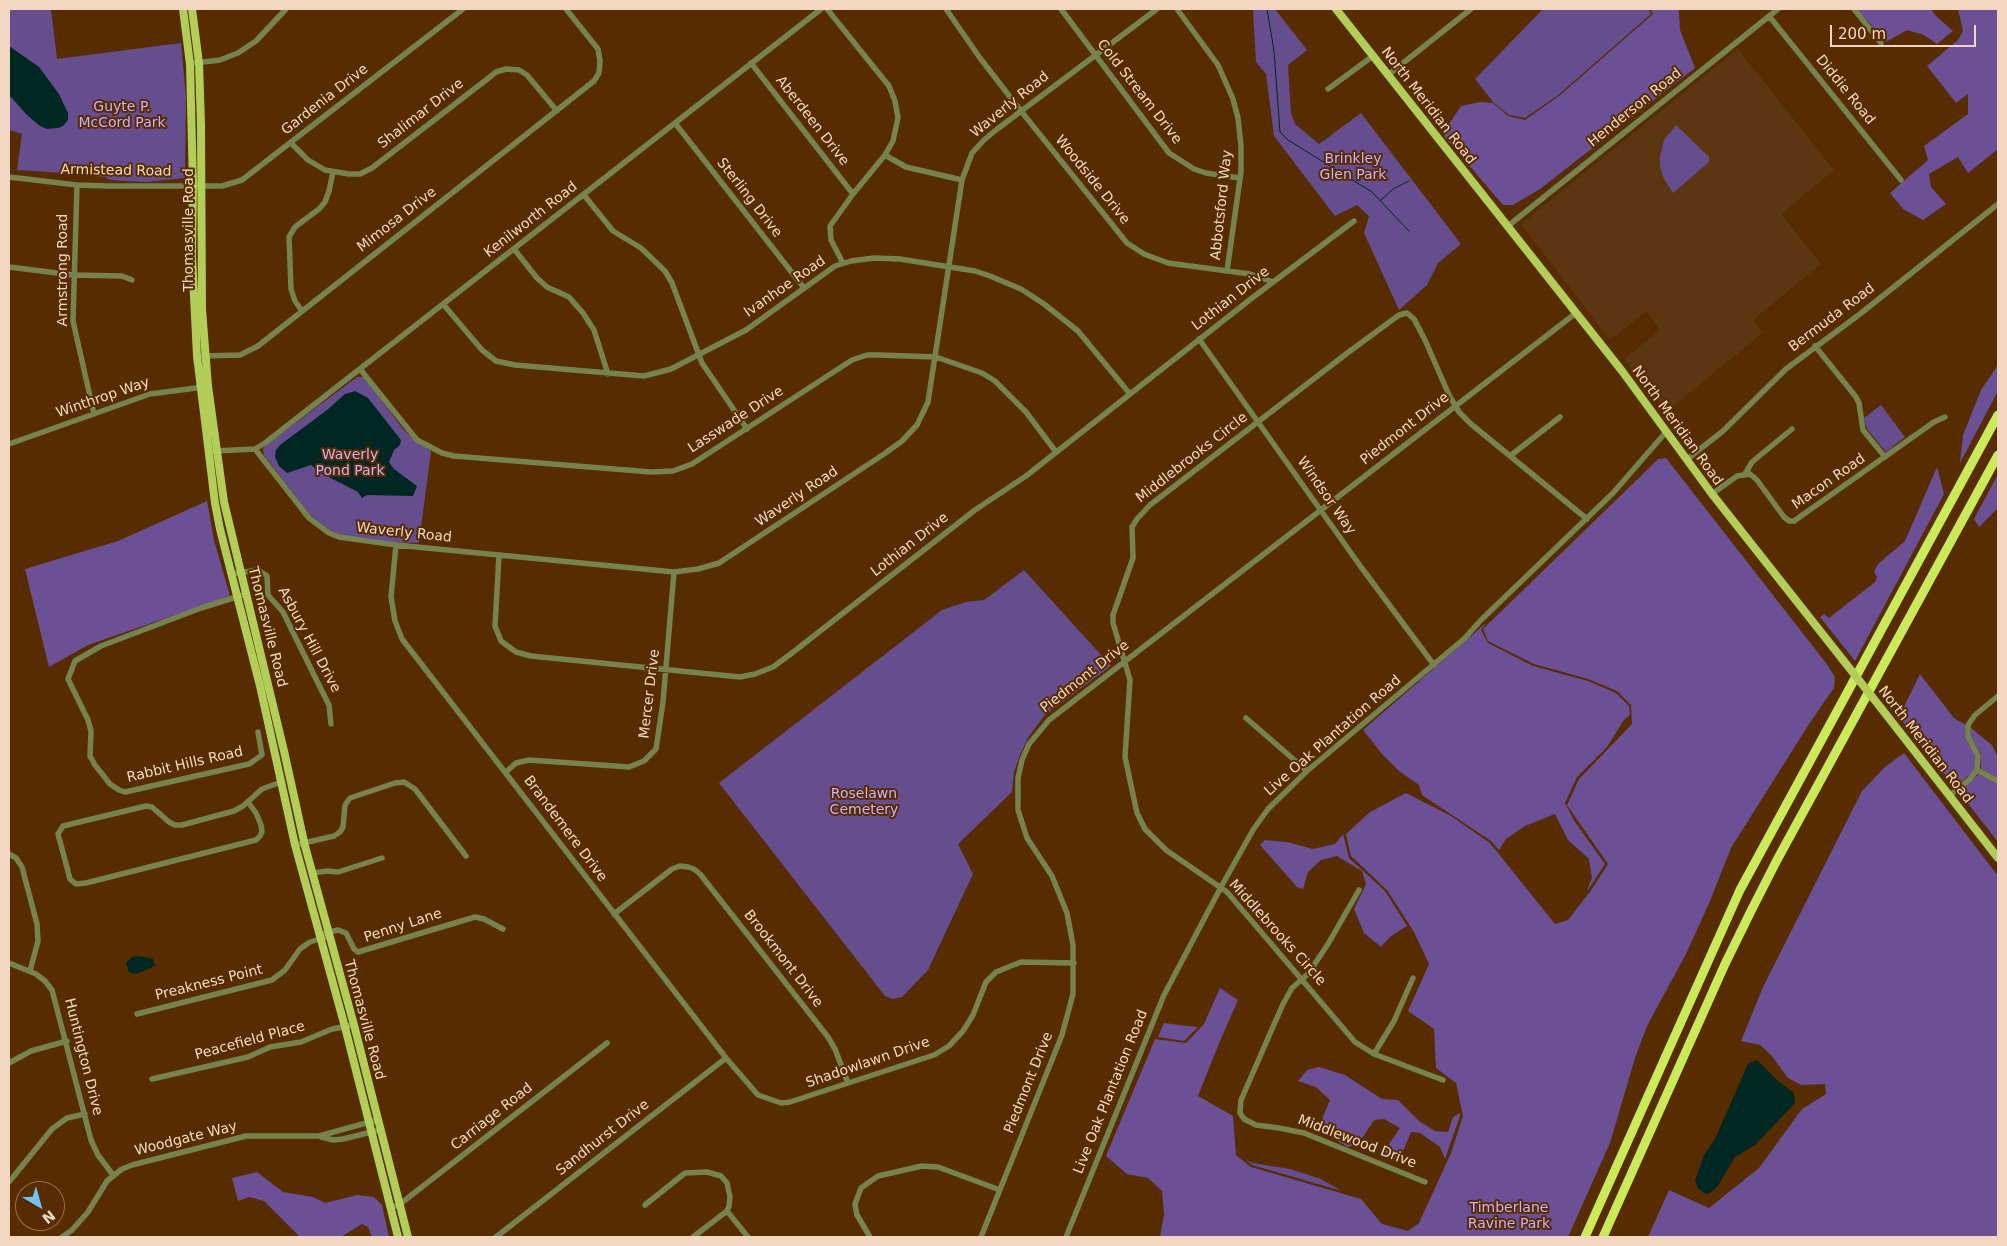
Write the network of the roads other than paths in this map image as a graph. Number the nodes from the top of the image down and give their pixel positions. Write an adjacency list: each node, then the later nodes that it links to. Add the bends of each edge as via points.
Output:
1 (183, 9): 22 (main road, Thomasville Road)
2 (192, 9): 20 (main road, Thomasville Road)
3 (286, 9): 20 (street, via 248,47 227,58)
4 (463, 9): 28 (street, Gardenia Drive)
5 (566, 9): 25 (street, Mimosa Drive, via 598,49 600,61 594,81)
6 (821, 9): 21 (street, Kenilworth Road)
7 (827, 9): 29 (street, via 892,93 898,118 893,141)
8 (946, 9): 26 (street, Woodside Drive)
9 (1061, 9): 18 (street, Cold Stream Drive)
10 (1157, 9): 18 (street, Waverly Road)
11 (1177, 9): 32 (street, Abbotsford Way, via 1218,65 1233,99 1240,134)
12 (1336, 9): 19 (main road, North Meridian Road)
13 (1470, 9): 23 (street)
14 (1778, 9): 16 (street, Henderson Road)
15 (1854, 9): 17 (street)
16 (1769, 16): 34 (street, Diddie Road); 41 (street, Henderson Road)
17 (1881, 43)
18 (1095, 55): 26 (street, Waverly Road); 32 (street, Cold Stream Drive, via 1169,153 1194,169)
19 (1373, 56): 23 (main road, North Meridian Road); 24 (street)
20 (199, 63): 22 (street); 36 (main road, Thomasville Road)
21 (751, 63): 27 (street, Kenilworth Road); 38 (street, Aberdeen Drive)
22 (190, 64): 36 (main road, Thomasville Road)
23 (1388, 75): 41 (main road, North Meridian Road)
24 (1328, 90)
25 (557, 111): 30 (street, Shalimar Drive, via 527,75 519,70 506,69 496,72 366,172); 52 (street, Mimosa Drive)
26 (1021, 111): 33 (street, Waverly Road, via 978,146); 46 (street, Woodside Drive, via 1122,238 1135,249 1168,263)
27 (675, 123): 37 (street, Kenilworth Road); 50 (street, Sterling Drive)
28 (291, 143): 30 (street, Shalimar Drive, via 314,165); 36 (street, Gardenia Drive, via 242,180 222,186)
29 (885, 155): 33 (street, via 906,167); 38 (street)
30 (333, 172): 52 (street, via 325,202 289,237 291,289)
31 (9, 177): 35 (street, Armistead Road)
32 (1240, 178): 46 (street, Abbotsford Way)
33 (962, 180): 44 (street, Waverly Road)
34 (1901, 180)
35 (77, 185): 36 (street, Armistead Road); 47 (street, Armstrong Road)
36 (197, 185): 57 (main road, Thomasville Road, via 192,256); 58 (main road, Thomasville Road)
37 (584, 194): 42 (street, Kenilworth Road); 56 (street, via 614,231 641,248 665,271)
38 (853, 194): 43 (street, via 829,230)
39 (1998, 204): 55 (street, Bermuda Road)
40 (1354, 221): 49 (street, Lothian Drive)
41 (1508, 226): 53 (main road, North Meridian Road)
42 (514, 249): 51 (street, Kenilworth Road); 61 (street, via 537,278 547,287 569,297 583,313 594,330)
43 (843, 263): 44 (street, Ivanhoe Road, via 888,258); 50 (street, Ivanhoe Road)
44 (950, 266): 59 (street, Waverly Road); 64 (street, Ivanhoe Road, via 990,276 1050,308 1078,331)
45 (9, 267): 47 (street)
46 (1227, 271): 49 (street, Woodside Drive, via 1264,277)
47 (73, 275): 48 (street, via 122,276); 66 (street, Armstrong Road, via 73,321)
48 (132, 280)
49 (1273, 282): 54 (street, Lothian Drive)
50 (804, 288): 56 (street, Ivanhoe Road, via 759,322)
51 (444, 304): 60 (street, Kenilworth Road); 61 (street, Ivanhoe Road, via 482,350 496,360 516,366)
52 (302, 312): 58 (street, Mimosa Drive, via 248,351 232,356)
53 (1576, 313): 65 (street, Piedmont Drive); 73 (main road, North Meridian Road)
54 (1199, 339): 64 (street, Lothian Drive); 70 (street, Windsor Way)
55 (1815, 346): 81 (street, via 1856,397 1863,430); 82 (street, Bermuda Road, via 1786,369 1723,431)
56 (698, 355): 61 (street, Ivanhoe Road, via 653,375); 72 (street)
57 (197, 356): 58 (street, Mimosa Drive); 63 (main road, Thomasville Road)
58 (206, 356): 62 (main road, Thomasville Road)
59 (936, 357): 72 (street, Lasswade Drive, via 867,355 852,360); 78 (street, Lasswade Drive, via 982,372 995,381 1026,412); 90 (street, Waverly Road, via 926,408 917,425 902,441 726,560 698,570)
60 (360, 369): 72 (street, Lasswade Drive, via 416,440 454,456 666,471 692,464); 75 (street, Kenilworth Road)
61 (608, 374)
62 (208, 386): 63 (street, Winthrop Way); 76 (main road, Thomasville Road)
63 (200, 387): 66 (street, Winthrop Way, via 150,394); 77 (main road, Thomasville Road)
64 (1130, 394): 78 (street, Lothian Drive)
65 (1455, 407): 70 (street, Middlebrooks Circle, via 1425,340 1407,313 1399,315 1353,348); 80 (street, Middlebrooks Circle); 85 (street, Piedmont Drive)
66 (94, 414): 74 (street, Winthrop Way)
67 (1998, 415): 164 (highway, via 1740,890)
68 (1560, 417): 80 (street)
69 (1945, 417): 81 (street, Macon Road)
70 (1258, 422): 85 (street, Windsor Way); 95 (street, Middlebrooks Circle, via 1150,505 1134,524 1133,558 1113,615 1113,628)
71 (1792, 428): 83 (street, via 1752,462)
72 (746, 429)
73 (1666, 432): 82 (main road, North Meridian Road); 86 (street, Live Oak Plantation Road)
74 (9, 443)
75 (255, 449): 76 (street); 87 (street, Waverly Road, via 309,518 329,533 352,540)
76 (217, 451): 77 (street); 89 (main road, Thomasville Road, via 224,502)
77 (208, 452): 91 (main road, Thomasville Road)
78 (1056, 452): 97 (street, Lothian Drive, via 975,510 773,667 740,677)
79 (1998, 455): 165 (highway, via 1756,903)
80 (1510, 456): 86 (street, Middlebrooks Circle)
81 (1885, 457): 83 (street, Macon Road, via 1794,521 1784,517 1753,476)
82 (1686, 460): 84 (main road, North Meridian Road)
83 (1745, 474): 84 (street)
84 (1712, 494): 110 (main road, North Meridian Road, bridge)
85 (1322, 510): 95 (street, Piedmont Drive); 96 (street, Windsor Way)
86 (1587, 519): 96 (street, Live Oak Plantation Road)
87 (396, 545): 88 (street, Waverly Road); 106 (street, Brandemere Drive, via 391,597 398,631)
88 (499, 555): 90 (street, Waverly Road); 97 (street, Lothian Drive, via 495,626 502,641 511,649 531,656)
89 (240, 572): 91 (street, Asbury Hill Drive); 92 (main road, Thomasville Road); 102 (street, Asbury Hill Drive, via 258,570 266,576 268,595 283,612 329,705)
90 (674, 572): 97 (street, Mercer Drive)
91 (231, 574): 92 (main road, Thomasville Road)
92 (242, 595): 93 (main road, Thomasville Road); 94 (main road, Thomasville Road); 103 (street, Rabbit Hills Road, via 101,646 75,661 68,679 88,720 92,761 110,784 124,792 249,764 262,755)
93 (262, 656): 94 (main road); 99 (main road, Thomasville Road)
94 (253, 658): 100 (main road, Thomasville Road)
95 (1125, 661): 119 (street, Middlebrooks Circle, via 1130,687 1125,757 1137,813 1145,829 1162,846); 125 (street, Piedmont Drive, via 1042,727 1025,753 1018,778 1020,819 1027,838 1052,876 1063,902 1071,932)
96 (1434, 665): 105 (street, Live Oak Plantation Road)
97 (667, 669): 106 (street, Mercer Drive, via 658,745 644,761 622,767 522,761)
98 (1998, 696): 104 (street, via 1968,725 1968,736 1978,756)
99 (276, 716): 100 (main road); 107 (main road, Thomasville Road)
100 (267, 718): 109 (main road, Thomasville Road)
101 (1246, 718): 105 (street)
102 (331, 724)
103 (258, 732)
104 (1978, 770): 108 (street); 110 (street)
105 (1307, 771): 119 (street, Live Oak Plantation Road, via 1268,809)
106 (506, 772): 121 (street, Brandemere Drive)
107 (290, 780): 109 (main road); 112 (main road, Thomasville Road)
108 (1998, 781)
109 (281, 782): 111 (street, via 262,788); 113 (main road, Thomasville Road)
110 (1949, 796): 117 (main road, North Meridian Road)
111 (248, 802): 111 (street, via 234,811 182,825 169,822 152,807 146,806 64,826 58,834 70,878 76,884 86,883 256,840 262,832 261,825)
112 (304, 843): 113 (street); 115 (street, via 340,832 345,804 350,798 395,782 404,782 415,789); 118 (main road, Thomasville Road)
113 (295, 846): 123 (main road, Thomasville Road)
114 (9, 854): 126 (street, via 22,867 37,924 38,941)
115 (466, 856)
116 (382, 858): 118 (street, via 338,872)
117 (1998, 858)
118 (312, 874): 123 (main road, Thomasville Road)
119 (1221, 887): 128 (street, Middlebrooks Circle); 163 (street, Live Oak Plantation Road, via 1164,995)
120 (1359, 890): 128 (street, Middlewood Drive, via 1328,944)
121 (614, 914): 135 (street, Brandemere Drive); 139 (street, Brookmont Drive, via 672,869 688,867 700,874 835,1048)
122 (503, 929): 123 (street, Penny Lane, via 475,917 358,952 346,933 338,930)
123 (325, 935): 129 (street, Preakness Point, via 300,949 285,970 272,980); 130 (main road, Thomasville Road); 131 (main road, Thomasville Road)
124 (9, 963): 126 (street, Huntington Drive)
125 (1074, 963): 139 (street, Shadowlawn Drive, via 1021,962 1001,969 986,982 968,1024 949,1046 934,1055); 150 (street, Piedmont Drive, via 1073,994 1067,1020)
126 (30, 971): 132 (street, Huntington Drive, via 42,977 52,990)
127 (1413, 978): 134 (street, via 1394,1021)
128 (1302, 980): 134 (street, Middlebrooks Circle, via 1346,1032 1362,1048); 149 (street, Middlewood Drive, via 1292,988 1274,1022 1241,1100 1242,1116 1256,1125 1304,1133)
129 (137, 1014)
130 (354, 1025): 131 (street, Peacefield Place); 142 (main road, Thomasville Road)
131 (345, 1027): 137 (street, Peacefield Place, via 301,1042 270,1047 248,1057); 143 (main road, Thomasville Road)
132 (67, 1040): 136 (street, via 31,1051); 141 (street, Huntington Drive)
133 (607, 1043): 151 (street, Carriage Road)
134 (1374, 1054): 138 (street, Middlebrooks Circle)
135 (726, 1058): 140 (street, Brandemere Drive, via 758,1095); 158 (street, Sandhurst Drive)
136 (9, 1063)
137 (152, 1079)
138 (1443, 1080)
139 (848, 1083): 140 (street, Shadowlawn Drive, via 790,1102)
140 (775, 1102)
141 (85, 1114): 147 (street, Huntington Drive, via 94,1148); 148 (street, via 67,1118 52,1128)
142 (377, 1120): 143 (street, Woodgate Way); 144 (main road, Thomasville Road)
143 (368, 1122): 145 (main road, Thomasville Road); 146 (street, Woodgate Way)
144 (380, 1130): 145 (street, Woodgate Way); 151 (main road, Thomasville Road)
145 (370, 1132): 146 (street, Woodgate Way, via 333,1140); 153 (main road, Thomasville Road)
146 (319, 1136): 147 (street, Woodgate Way, via 246,1136 146,1161)
147 (113, 1175): 155 (street, Woodgate Way, via 88,1212)
148 (9, 1182)
149 (1425, 1182)
150 (1000, 1190): 161 (street, via 938,1167 922,1166 878,1176 861,1188 855,1204 856,1215); 162 (street, Piedmont Drive)
151 (400, 1204): 153 (street, Carriage Road); 157 (main road, Thomasville Road)
152 (645, 1205): 154 (street, via 685,1173 707,1172 721,1176 727,1183 730,1197)
153 (390, 1208): 156 (main road, Thomasville Road)
154 (727, 1211): 159 (street); 160 (street)
155 (62, 1237)
156 (398, 1237)
157 (408, 1237)
158 (496, 1237)
159 (693, 1237)
160 (748, 1237)
161 (870, 1237)
162 (981, 1237)
163 (1066, 1237)
164 (1585, 1237)
165 (1603, 1237)

